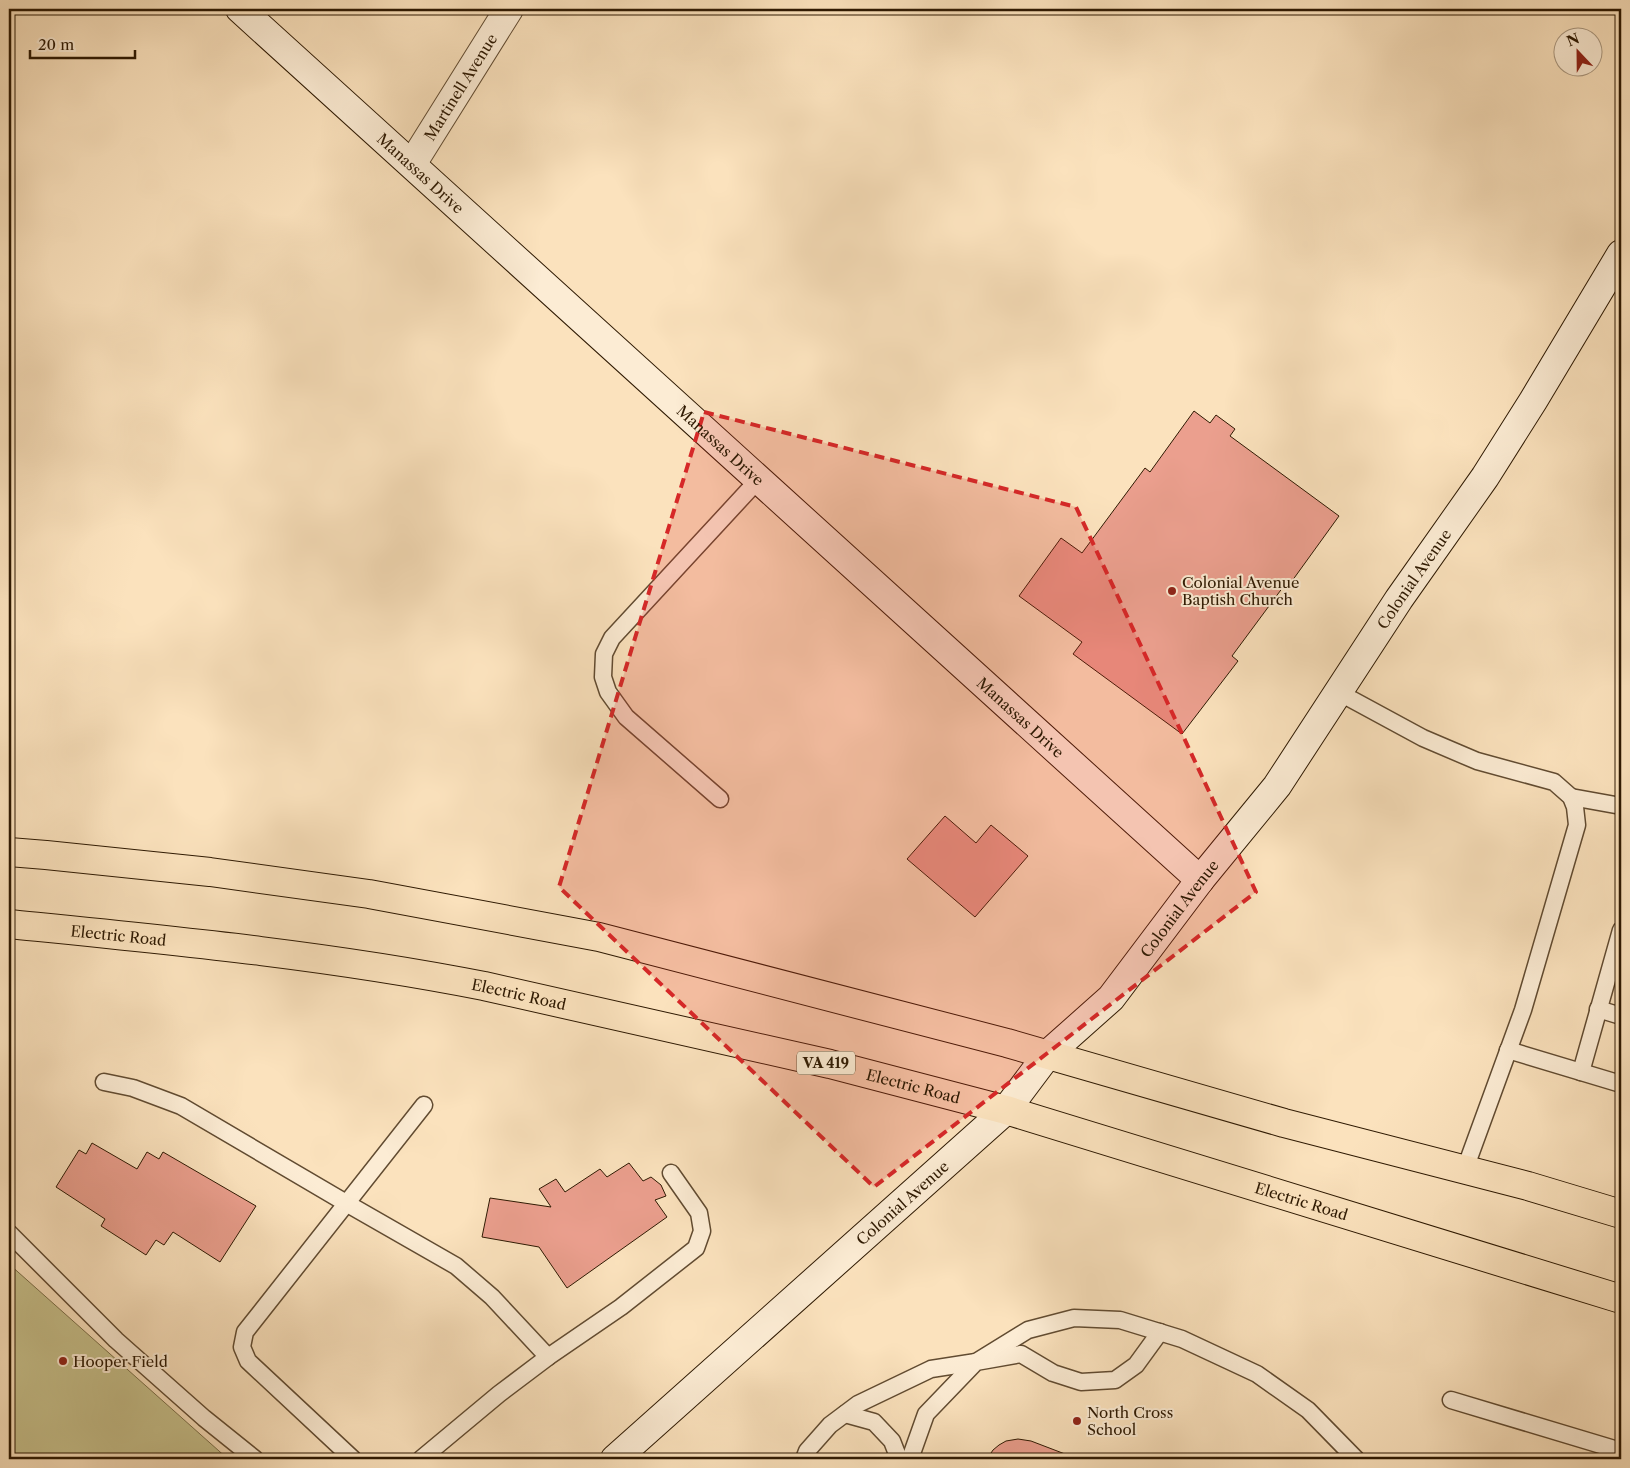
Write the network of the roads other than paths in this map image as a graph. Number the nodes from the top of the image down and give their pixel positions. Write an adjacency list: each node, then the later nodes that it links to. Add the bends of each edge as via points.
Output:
1 (240, 9): 3 (main road, Manassas Drive)
2 (509, 9): 3 (main road, Martinell Avenue)
3 (412, 164): 5 (main road, Manassas Drive)
4 (1621, 254): 6 (main road, Colonial Avenue, via 1485,477 1398,599)
5 (759, 479): 8 (lane, via 612,638 604,654 603,677 608,692 626,717); 11 (main road, Manassas Drive)
6 (1338, 692): 7 (lane, via 1424,738 1477,761 1554,782); 11 (main road, Colonial Avenue, via 1277,786)
7 (1571, 797): 9 (lane); 16 (lane, via 1577,825 1523,1010)
8 (720, 799)
9 (1621, 806)
10 (9, 852): 17 (main road, via 200,871 369,894 599,937)
11 (1200, 880): 17 (main road, Colonial Avenue, via 1111,998)
12 (9, 924): 22 (main road, Electric Road / VA 419, via 206,943 426,975 830,1064)
13 (1621, 930): 14 (lane)
14 (1598, 1009): 15 (lane); 18 (lane)
15 (1621, 1016)
16 (1508, 1050): 18 (lane); 23 (lane)
17 (1048, 1054): 22 (main road, Colonial Avenue); 23 (main road, via 1284,1123)
18 (1580, 1072): 20 (lane)
19 (104, 1082): 25 (lane, via 134,1088 181,1106)
20 (1621, 1084)
21 (424, 1105): 25 (lane)
22 (1006, 1110): 28 (main road, Electric Road / VA 419); 38 (main road, Colonial Avenue)
23 (1465, 1170): 26 (main road)
24 (671, 1173): 30 (lane, via 700,1214 702,1231 696,1248 622,1307)
25 (346, 1204): 30 (lane, via 456,1266 492,1297); 36 (lane, via 244,1332 242,1347 248,1361)
26 (1621, 1214)
27 (9, 1233): 35 (lane, via 116,1340)
28 (1621, 1298)
29 (1160, 1332): 31 (lane, via 1120,1320 1074,1318 1028,1330); 31 (lane, via 1136,1365 1115,1380 1082,1382 1053,1372 1021,1354); 42 (lane, via 1257,1374 1308,1410)
30 (548, 1357): 37 (lane)
31 (976, 1362): 33 (lane, via 931,1369 858,1404); 41 (lane, via 926,1414)
32 (1451, 1400): 34 (lane)
33 (845, 1414): 39 (lane, via 830,1425); 40 (lane, via 874,1422 892,1440)
34 (1621, 1451)
35 (256, 1459)
36 (353, 1459)
37 (421, 1459)
38 (615, 1459)
39 (804, 1459)
40 (899, 1459)
41 (910, 1459)
42 (1356, 1459)

